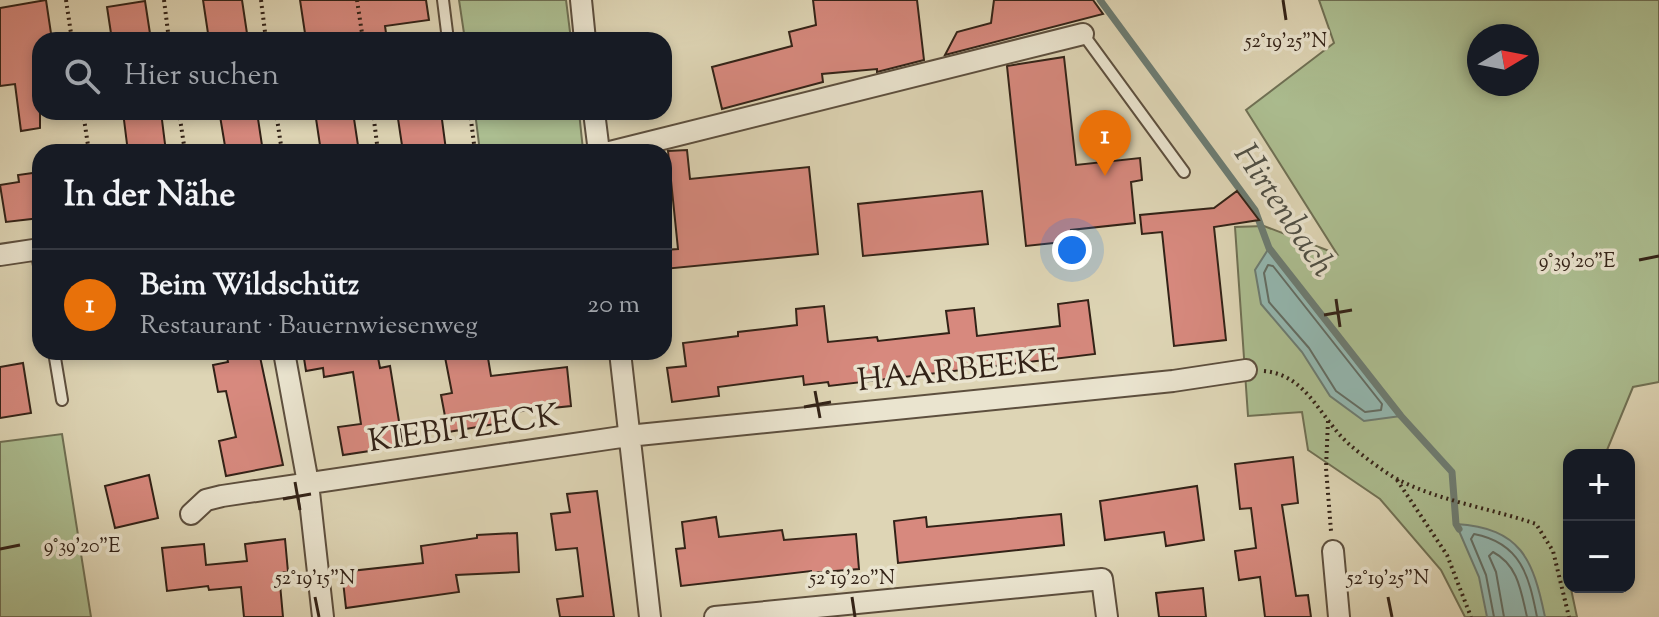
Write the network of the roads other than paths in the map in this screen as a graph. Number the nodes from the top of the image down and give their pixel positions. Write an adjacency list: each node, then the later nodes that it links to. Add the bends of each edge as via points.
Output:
1 (443, 0): 3 (lane)
2 (581, 0): 4 (street)
3 (447, 32)
4 (584, 32)
5 (1083, 34): 8 (street); 9 (lane)
6 (595, 120): 7 (street)
7 (598, 144)
8 (642, 144)
9 (1184, 172)
10 (32, 250): 11 (street)
11 (0, 255)
12 (55, 360): 16 (lane)
13 (285, 360): 18 (street)
14 (621, 360): 17 (street)
15 (1246, 370): 17 (street, HAARBEEKE)
16 (62, 400)
17 (628, 436): 18 (street, KIEBITZECK); 23 (street)
18 (308, 483): 19 (street, KIEBITZECK, via 206,500); 22 (street)
19 (191, 514)
20 (1333, 551): 26 (street)
21 (880, 609): 24 (street); 25 (street, via 1102,579)
22 (323, 617)
23 (650, 617)
24 (715, 617)
25 (1107, 617)
26 (1339, 617)

